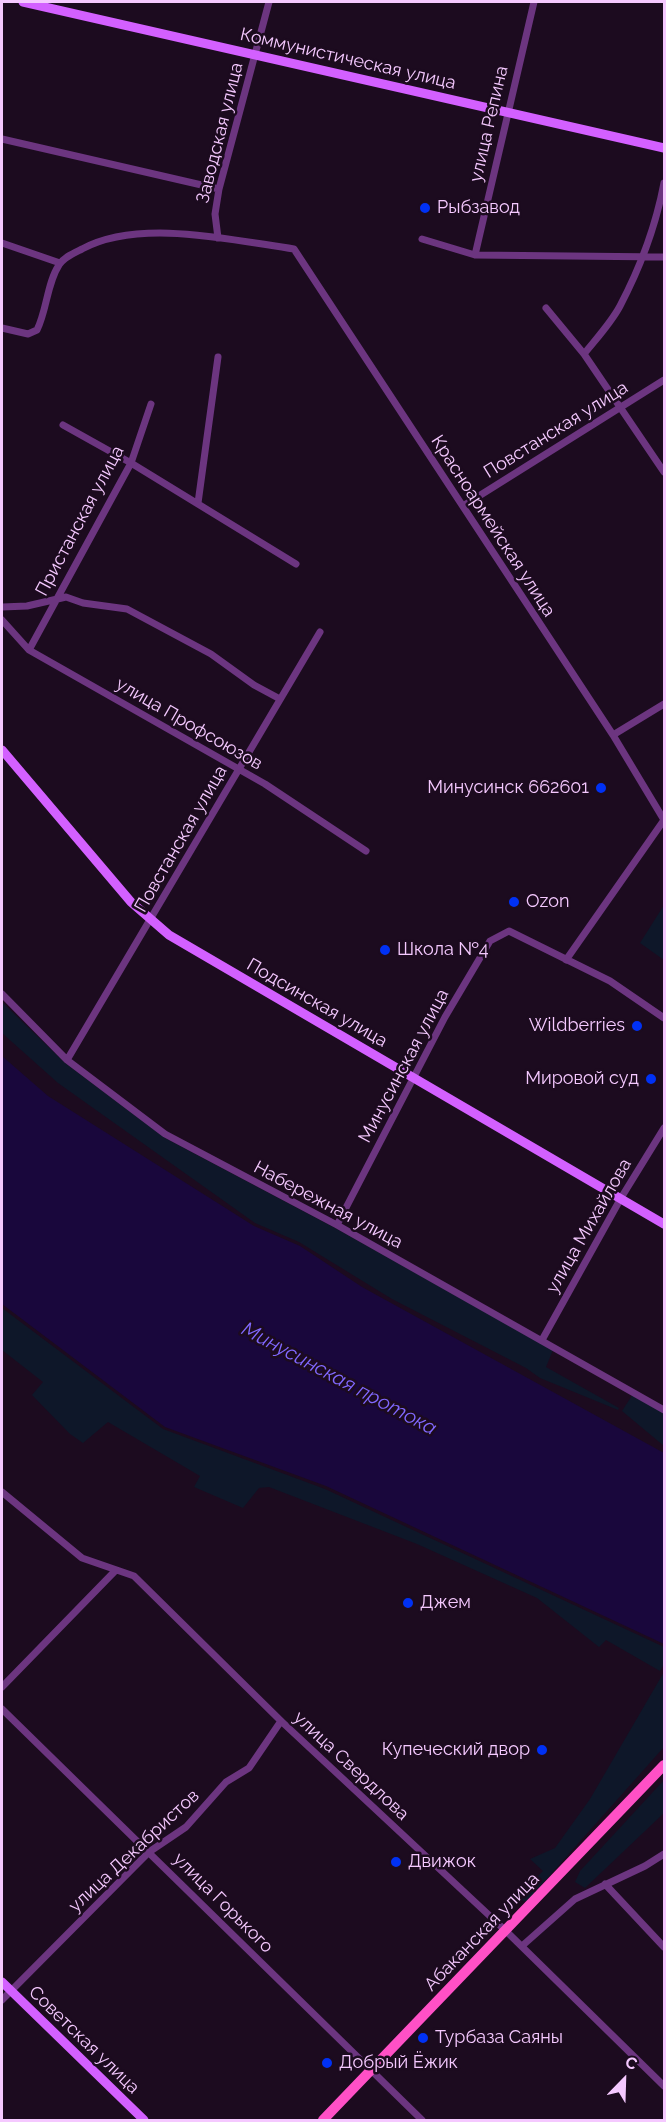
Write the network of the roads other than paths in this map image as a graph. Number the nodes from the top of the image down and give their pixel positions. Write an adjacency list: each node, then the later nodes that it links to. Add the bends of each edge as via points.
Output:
1 (23, 2): 4 (street, Коммунистическая улица)
2 (269, 2): 4 (street, Заводская улица)
3 (534, 2): 5 (street, улица Репина)
4 (255, 54): 5 (street, Коммунистическая улица); 9 (street, Заводская улица)
5 (506, 113): 7 (street, Коммунистическая улица); 13 (street, улица Репина)
6 (2, 139): 9 (street)
7 (664, 148)
8 (664, 183): 14 (street)
9 (219, 189): 10 (street, Заводская улица, via 215,214)
10 (218, 238): 16 (street, via 126,233 94,243); 28 (street, Красноармейская улица, via 294,249)
11 (422, 238): 13 (street)
12 (2, 243): 16 (street)
13 (475, 255): 14 (street)
14 (642, 257): 15 (street); 19 (street, via 619,307)
15 (664, 257)
16 (60, 264): 18 (street, via 37,330 28,334)
17 (546, 308): 19 (street)
18 (2, 328)
19 (584, 354): 23 (street)
20 (218, 357): 27 (street)
21 (664, 380): 23 (street, Повстанская улица)
22 (151, 405): 25 (street, Пристанская улица)
23 (621, 406): 26 (street); 28 (street, Повстанская улица)
24 (63, 425): 25 (street)
25 (131, 463): 27 (street); 30 (street, Пристанская улица)
26 (664, 472)
27 (198, 503): 29 (street)
28 (463, 506): 37 (street, Красноармейская улица)
29 (296, 564)
30 (55, 598): 31 (street, via 27,606); 34 (street, Пристанская улица); 35 (street, via 127,609 211,654)
31 (2, 607)
32 (2, 620): 34 (street, улица Профсоюзов)
33 (320, 632): 35 (street, Повстанская улица)
34 (29, 650): 39 (street, улица Профсоюзов)
35 (280, 699): 39 (street, Повстанская улица)
36 (664, 704): 37 (street)
37 (613, 735): 40 (street, Красноармейская улица)
38 (2, 750): 42 (street, Подсинская улица, via 131,902)
39 (238, 769): 41 (street, улица Профсоюзов); 42 (street, Повстанская улица)
40 (664, 820): 43 (street)
41 (366, 851)
42 (152, 920): 46 (street, Повстанская улица); 47 (street, Подсинская улица, via 169,935)
43 (566, 960): 45 (street, via 610,981); 47 (street, Минусинская улица, via 509,932 490,941)
44 (2, 994): 46 (street, Набережная улица)
45 (664, 1018)
46 (67, 1060): 51 (street, Набережная улица, via 165,1134)
47 (413, 1078): 49 (street, Подсинская улица); 51 (street, Минусинская улица)
48 (664, 1128): 49 (street, улица Михайлова)
49 (621, 1198): 50 (street, Подсинская улица); 52 (street, улица Михайлова)
50 (664, 1224)
51 (337, 1225): 52 (street, Набережная улица)
52 (542, 1340): 53 (street, Набережная улица)
53 (664, 1410)
54 (2, 1492): 55 (street, улица Свердлова, via 82,1558)
55 (116, 1571): 56 (street); 58 (street, улица Свердлова, via 134,1576)
56 (2, 1687)
57 (2, 1709): 60 (street, улица Горького)
58 (281, 1721): 60 (street, улица Декабристов, via 249,1768 226,1782 186,1827); 63 (street, улица Свердлова)
59 (664, 1766): 63 (main road, Абаканская улица)
60 (149, 1852): 67 (street, улица Декабристов); 69 (street, улица Горького)
61 (664, 1854): 62 (street)
62 (605, 1884): 64 (street, via 575,1899); 65 (street)
63 (507, 1932): 64 (street, улица Свердлова); 69 (main road, Абаканская улица)
64 (522, 1946): 70 (street, улица Свердлова)
65 (664, 1947)
66 (2, 1982): 67 (street, Советская улица)
67 (10, 1991): 68 (street, улица Декабристов); 71 (street, Советская улица)
68 (2, 2000)
69 (371, 2070): 72 (main road, Абаканская улица); 73 (street, улица Горького)
70 (664, 2086)
71 (144, 2121)
72 (323, 2121)
73 (422, 2121)

